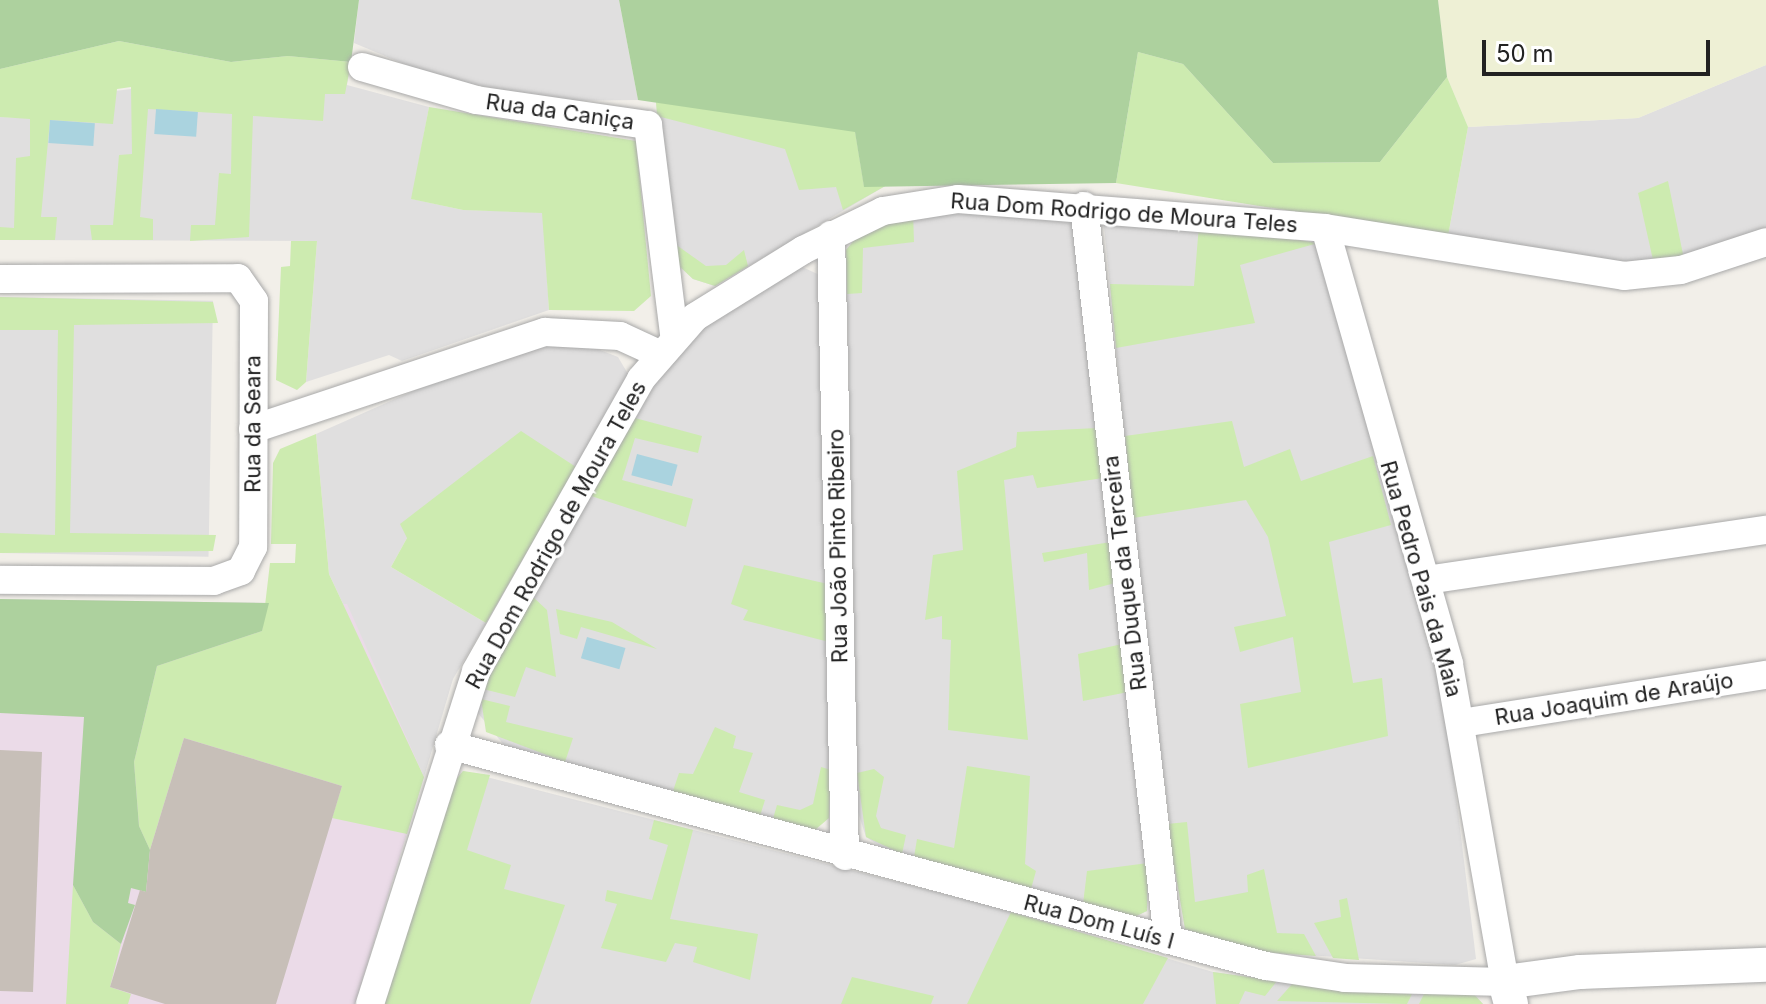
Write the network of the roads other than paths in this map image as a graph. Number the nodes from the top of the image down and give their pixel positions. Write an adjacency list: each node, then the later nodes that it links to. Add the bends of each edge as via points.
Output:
1 (362, 67): 7 (street, Rua da Caniça, via 476,100 648,125)
2 (1084, 206): 3 (street, Rua Dom Rodrigo de Moura Teles); 4 (street, Rua Dom Rodrigo de Moura Teles, via 914,203); 18 (street, Rua Duque da Terceira)
3 (1325, 228): 5 (street, Rua Dom Rodrigo de Moura Teles, via 1624,276 1681,270); 13 (street, Rua Pedro Pais da Maia)
4 (831, 235): 9 (street, Rua Dom Rodrigo de Moura Teles); 17 (street, Rua João Pinto Ribeiro)
5 (1766, 242)
6 (0, 279): 10 (street, Rua da Seara, via 247,281 254,301)
7 (669, 297): 8 (street, via 651,322); 9 (street, Rua da Caniça)
8 (620, 336): 9 (street); 10 (street, via 576,330 514,338)
9 (666, 344): 16 (street, Rua Dom Rodrigo de Moura Teles, via 476,671)
10 (253, 429): 12 (street, Rua da Seara, via 253,547 241,571 214,581)
11 (1766, 530): 13 (street)
12 (0, 580)
13 (1426, 580): 15 (street, Rua Pedro Pais da Maia)
14 (1766, 675): 15 (street, Rua Joaquim de Araújo)
15 (1462, 723): 20 (street, Rua Pedro Pais da Maia)
16 (449, 745): 17 (street, Rua Dom Luís I); 21 (street, Rua Dom Rodrigo de Moura Teles)
17 (845, 856): 18 (street, Rua Dom Luís I)
18 (1168, 940): 20 (street, Rua Dom Luís I, via 1332,977)
19 (1766, 965): 20 (street, Rua Dom Luís I, via 1580,972)
20 (1508, 993)
21 (370, 1004)

